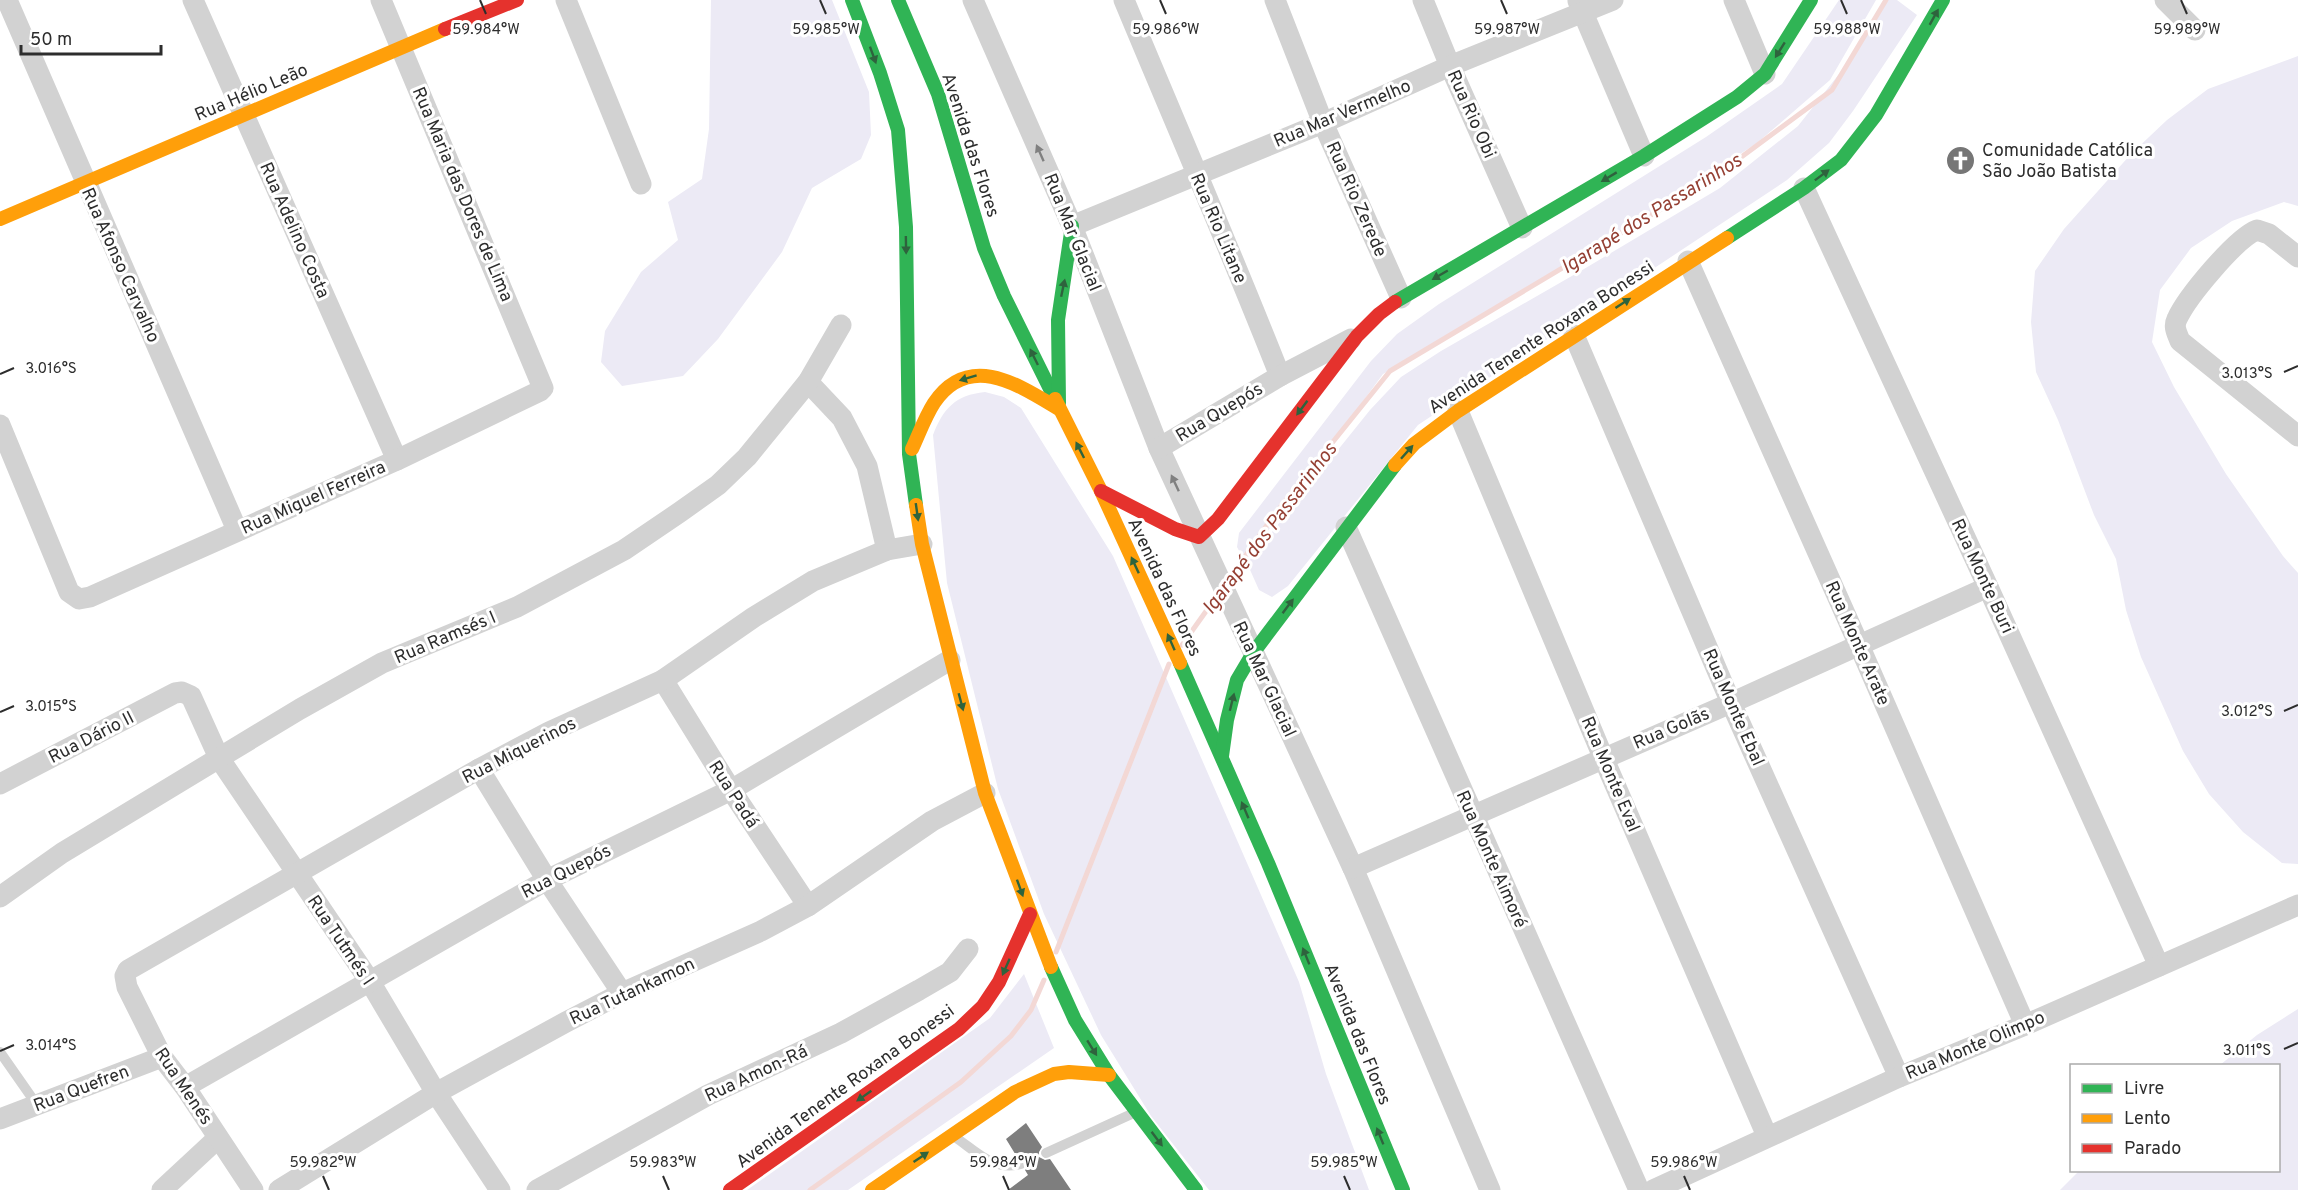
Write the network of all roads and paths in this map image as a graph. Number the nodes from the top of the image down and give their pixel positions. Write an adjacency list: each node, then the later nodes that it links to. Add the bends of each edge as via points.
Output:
1 (7, 0): 26 (street, Rua Afonso Carvalho)
2 (193, 0): 22 (street, Rua Adelino Costa)
3 (381, 0): 19 (street, Rua Maria das Dores de Lima)
4 (517, 0): 19 (street, Rua Hélio Leão)
5 (566, 0): 27 (street)
6 (852, 0): 46 (street, one-way to 46, via 898,130 906,227)
7 (898, 0): 41 (street, Avenida das Flores, one-way to 7, via 984,248 938,94)
8 (973, 0): 30 (street, Rua Mar Glacial, one-way to 8)
9 (1124, 0): 25 (street, Rua Rio Litane)
10 (1275, 0): 23 (street, Rua Rio Zerede)
11 (1423, 0): 20 (street, Rua Rio Obi)
12 (1612, 0): 17 (street, Rua Mar Vermelho)
13 (1734, 0): 21 (street)
14 (1811, 0): 21 (street, one-way to 21)
15 (1943, 0): 28 (street, Avenida Tenente Roxana Bonessi, one-way to 15, via 1841,160 1876,115)
16 (2165, 0): 18 (street)
17 (1580, 6): 20 (street, Rua Mar Vermelho); 24 (street)
18 (2195, 30)
19 (402, 47): 22 (street, Rua Hélio Leão); 40 (street, Rua Maria das Dores de Lima)
20 (1450, 66): 23 (street, Rua Mar Vermelho); 31 (street, Rua Rio Obi)
21 (1765, 74): 24 (street, via 1711,116)
22 (243, 114): 26 (street, Rua Hélio Leão); 47 (street, Rua Adelino Costa)
23 (1323, 123): 25 (street, Rua Mar Vermelho); 34 (street, Rua Rio Zerede)
24 (1644, 156): 31 (street, one-way to 31)
25 (1196, 174): 30 (street, Rua Mar Vermelho); 38 (street, Rua Rio Litane)
26 (85, 183): 29 (street, Rua Hélio Leão); 50 (street, Rua Afonso Carvalho)
27 (641, 184)
28 (1804, 188): 33 (street, Avenida Tenente Roxana Bonessi); 54 (street, Rua Monte Buri)
29 (0, 219)
30 (1072, 226): 41 (street, one-way to 30, via 1058,320); 45 (street, Rua Mar Glacial)
31 (1522, 228): 34 (street, one-way to 34)
32 (2298, 256): 44 (street, via 2269,234 2257,230 2247,234 2209,273 2176,319 2175,329 2181,341)
33 (1688, 261): 36 (street, Avenida Tenente Roxana Bonessi, one-way to 33); 55 (street, Rua Monte Arate)
34 (1401, 298): 37 (street)
35 (841, 325): 39 (street, Rua Ramsés I)
36 (1574, 335): 42 (street, Avenida Tenente Roxana Bonessi); 60 (street, Rua Monte Ebal)
37 (1357, 336): 38 (street); 51 (street, one-way to 51, via 1218,519)
38 (1280, 376): 45 (street, Rua Quepós)
39 (808, 382): 53 (street, via 842,418 867,466); 62 (street, Rua Ramsés I, via 747,457 717,486 624,550 517,607 382,663)
40 (543, 388): 47 (street, Rua Miguel Ferreira)
41 (1059, 409): 46 (street, one-way to 46, via 992,375 967,376 936,400); 48 (street, Avenida das Flores, one-way to 41)
42 (1458, 411): 49 (street, Avenida Tenente Roxana Bonessi, one-way to 42, via 1414,444); 63 (street, Rua Monte Eval)
43 (0, 424): 50 (street, Rua Miguel Ferreira, via 69,592 79,599)
44 (2298, 436)
45 (1159, 448): 51 (street, Rua Mar Glacial, one-way to 45)
46 (909, 454): 52 (street, one-way to 52)
47 (397, 460): 50 (street, Rua Miguel Ferreira)
48 (1101, 491): 51 (street); 61 (street, Avenida das Flores, one-way to 48)
49 (1346, 527): 56 (street, Avenida Tenente Roxana Bonessi, one-way to 49); 68 (street, Rua Monte Aimoré)
50 (237, 530)
51 (1199, 537): 56 (street, Rua Mar Glacial)
52 (922, 544): 53 (street, Rua Miquerinos); 57 (street)
53 (887, 550): 58 (street, Rua Miquerinos, via 789,595)
54 (1988, 587): 55 (street, Rua Golãs); 77 (street, Rua Monte Buri)
55 (1859, 645): 60 (street, Rua Golãs); 81 (street, Rua Monte Arate)
56 (1253, 653): 61 (street, Avenida Tenente Roxana Bonessi, one-way to 56, via 1237,680); 69 (street, Rua Mar Glacial)
57 (950, 660): 66 (street, Rua Quepós); 67 (street, one-way to 67)
58 (663, 680): 64 (street, Rua Miquerinos); 66 (street, Rua Padá)
59 (182, 692): 62 (street, Rua Tutmés I, via 191,696); 65 (street, Rua Dário II)
60 (1731, 703): 63 (street, Rua Golãs); 85 (street, Rua Monte Ebal)
61 (1222, 756): 104 (street, Avenida das Flores, one-way to 61)
62 (219, 758): 70 (street, Rua Tutmés I); 72 (street, Rua Ramsés I, via 62,853)
63 (1603, 758): 68 (street, Rua Golãs); 92 (street, Rua Monte Eval)
64 (479, 769): 70 (street, Rua Miquerinos); 71 (street)
65 (0, 784)
66 (731, 790): 71 (street, Rua Quepós); 74 (street, Rua Padá)
67 (985, 793): 74 (street, Rua Tutankamon, via 932,821); 75 (street, one-way to 75)
68 (1473, 816): 69 (street, Rua Golãs); 106 (street, Rua Monte Aimoré)
69 (1353, 868): 105 (street, Rua Mar Glacial)
70 (296, 874): 78 (street, Rua Miquerinos, via 128,970); 79 (street, Rua Tutmés I)
71 (547, 880): 79 (street, Rua Quepós); 80 (street)
72 (0, 897)
73 (2298, 905): 77 (street, Rua Monte Olimpo)
74 (808, 906): 80 (street, Rua Tutankamon)
75 (1030, 914): 84 (street, one-way to 84, via 1075,1020); 101 (street, Avenida Tenente Roxana Bonessi, one-way to 101, via 999,982 983,1006 959,1029)
76 (968, 949): 100 (street, Rua Amon-Rá, via 950,972 919,990 841,1033 708,1095)
77 (2159, 966): 81 (street, Rua Monte Olimpo)
78 (125, 976): 83 (street, Rua Menés)
79 (369, 981): 86 (street, Rua Quepós); 87 (street, Rua Tutmés I)
80 (621, 993): 87 (street, Rua Tutankamon)
81 (2025, 1025): 85 (street, Rua Monte Olimpo)
82 (0, 1052): 88 (lane)
83 (162, 1057): 86 (street, Rua Menés); 88 (street, Rua Quefren)
84 (1109, 1075): 89 (street); 91 (street, via 1054,1074 1015,1092)
85 (1899, 1077): 92 (street, Rua Monte Olimpo)
86 (185, 1087): 93 (street, Rua Menés)
87 (435, 1093): 98 (street, Rua Tutankamon); 99 (street, Rua Tutmés I)
88 (37, 1105): 90 (street, Rua Quefren)
89 (1137, 1112): 94 (lane); 103 (street, one-way to 103)
90 (0, 1119)
91 (952, 1135): 95 (lane, via 997,1166); 102 (street, one-way to 91)
92 (1767, 1136): 107 (street, Rua Monte Olimpo)
93 (218, 1138): 96 (street); 97 (street, Rua Menés)
94 (1046, 1153)
95 (1022, 1164)
96 (162, 1190)
97 (253, 1190)
98 (279, 1190)
99 (500, 1190)
100 (537, 1190)
101 (730, 1190)
102 (872, 1190)
103 (1196, 1190)
104 (1403, 1190)
105 (1491, 1190)
106 (1639, 1190)
107 (1653, 1190)

